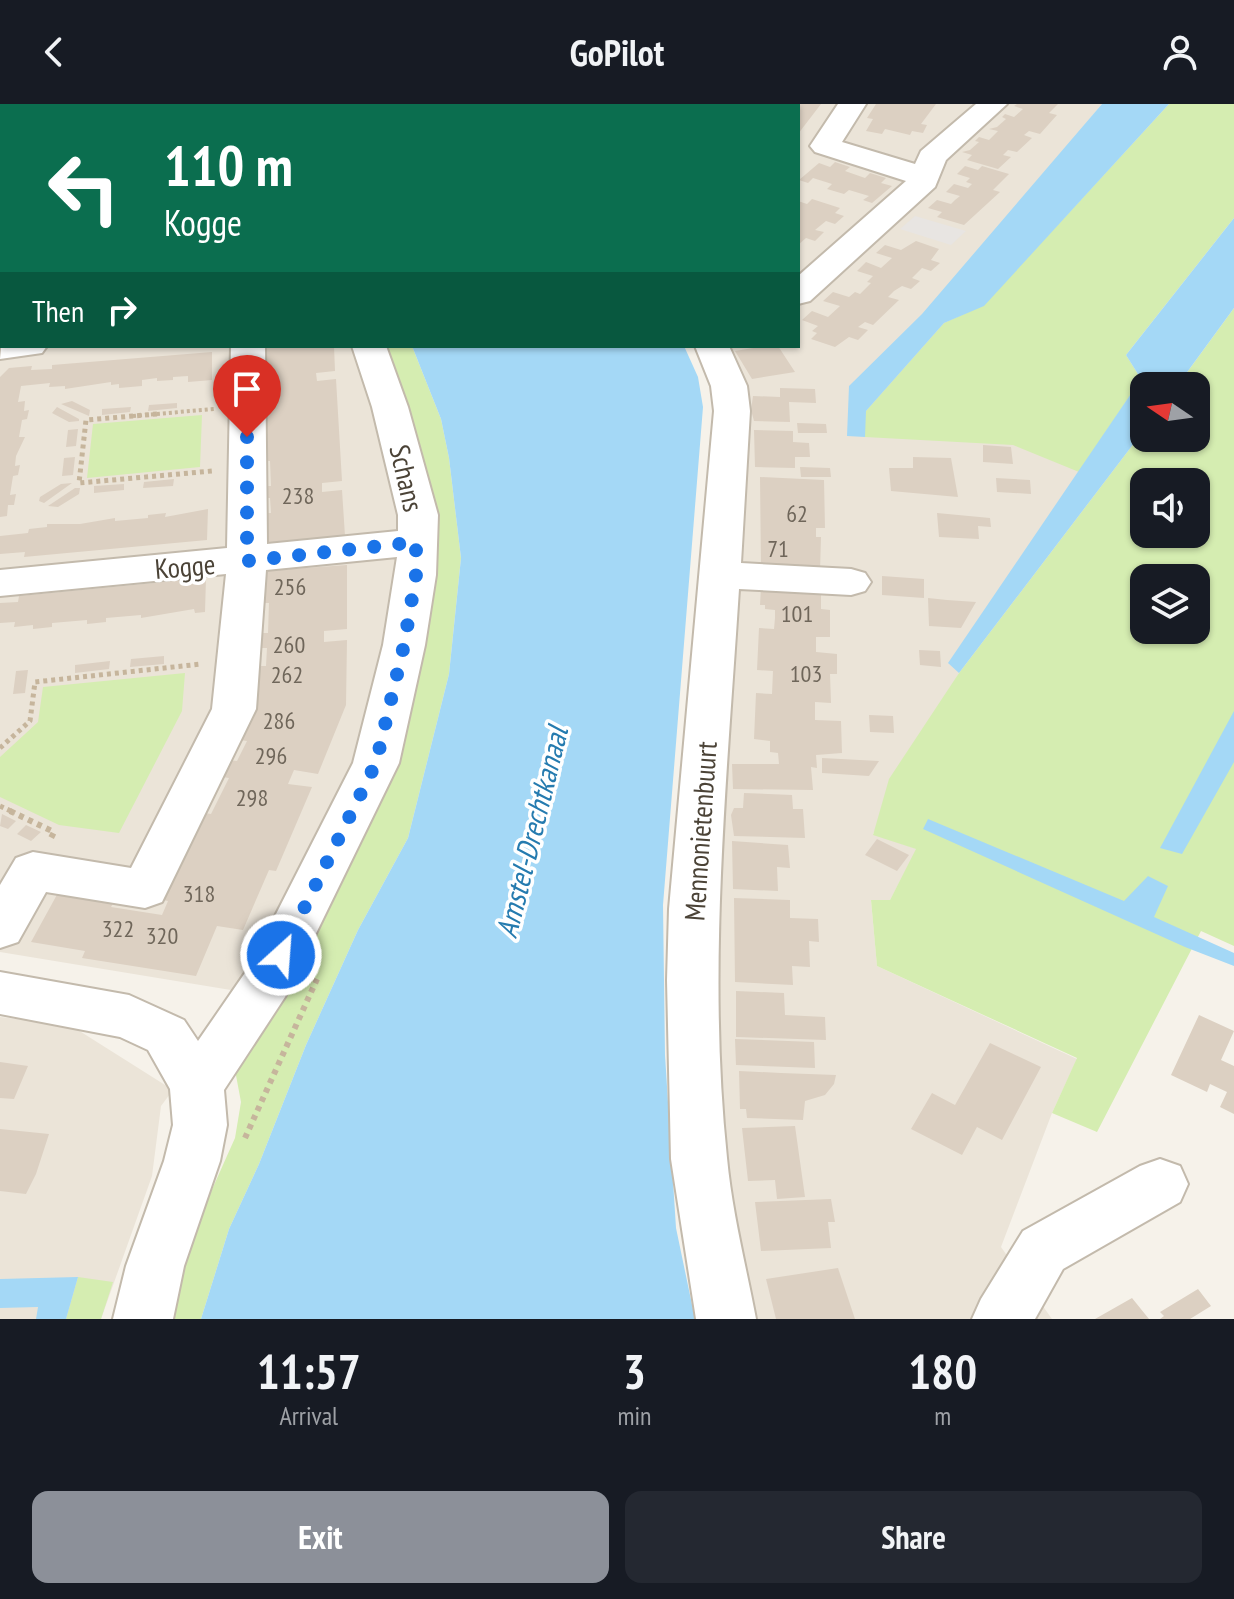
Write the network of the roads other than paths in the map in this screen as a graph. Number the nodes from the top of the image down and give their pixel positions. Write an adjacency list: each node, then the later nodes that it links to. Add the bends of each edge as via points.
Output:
1 (852, 104): 3 (street, via 825,146)
2 (993, 104): 3 (street, via 932,157)
3 (926, 177): 4 (street)
4 (800, 292)
5 (248, 348): 9 (street)
6 (370, 348): 8 (street, Schans, via 418,515)
7 (713, 348): 10 (street, Mennonietenbuurt, via 729,386 732,411)
8 (416, 542): 9 (street, Kogge); 15 (street, Schans, via 404,645 376,763 267,982)
9 (247, 561): 12 (street, Kogge); 13 (street, via 234,709 145,889 33,871)
10 (720, 575): 11 (street); 18 (street, Mennonietenbuurt, via 692,980 699,1159)
11 (851, 582)
12 (0, 583)
13 (0, 928)
14 (0, 993): 15 (street, via 129,1017 166,1035)
15 (197, 1086): 17 (street, via 200,1125 195,1149 155,1266)
16 (1160, 1184): 19 (street, via 1043,1250)
17 (143, 1319)
18 (726, 1319)
19 (1002, 1319)

